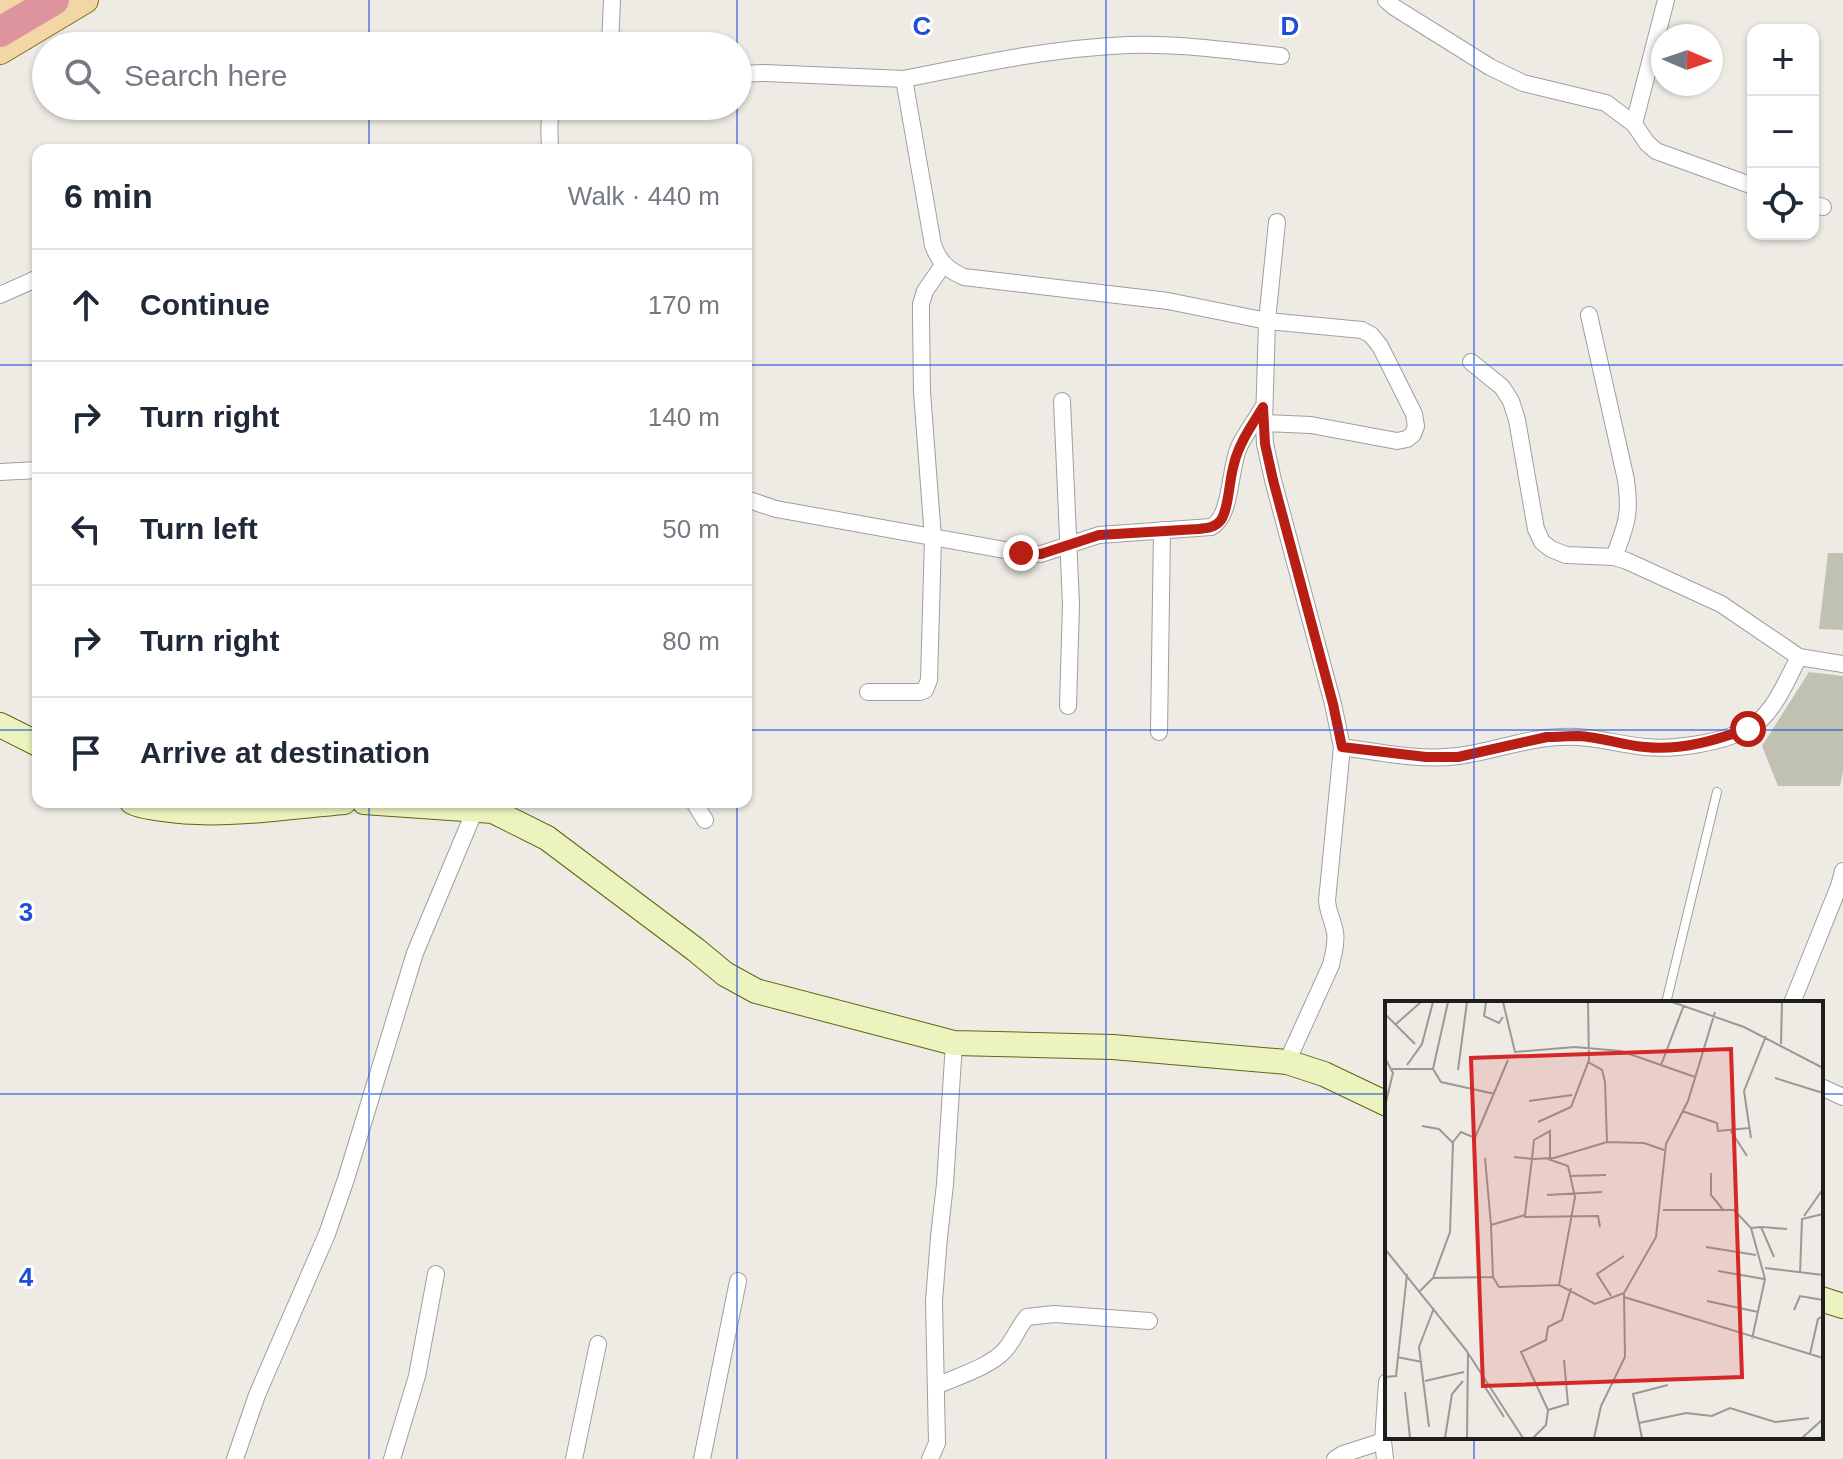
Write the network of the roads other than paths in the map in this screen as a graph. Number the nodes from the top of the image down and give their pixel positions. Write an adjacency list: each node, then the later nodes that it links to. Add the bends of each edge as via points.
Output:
1 (14, 0): 7 (main road)
2 (54, 0): 8 (highway)
3 (85, 0): 10 (main road)
4 (612, 0): 9 (street)
5 (1386, 0): 15 (street, via 1490,67 1523,83 1606,103)
6 (1666, 0): 15 (street)
7 (0, 8)
8 (0, 32)
9 (611, 32)
10 (0, 51)
11 (1281, 56): 13 (street, via 1130,45 1020,56)
12 (752, 73): 13 (street)
13 (904, 79): 19 (street, via 933,245)
14 (549, 120): 16 (street)
15 (1634, 124): 17 (street, via 1656,151)
16 (550, 144)
17 (1747, 184)
18 (1277, 222): 23 (street)
19 (943, 265): 23 (street, via 964,277 1168,301); 31 (street, via 921,304)
20 (32, 281): 21 (street)
21 (0, 295)
22 (1589, 315): 33 (street, via 1629,503)
23 (1267, 321): 26 (street); 26 (street, via 1371,335 1416,426 1407,439 1397,441)
24 (1471, 362): 33 (street, via 1511,401 1542,542 1566,555)
25 (1062, 401): 32 (street)
26 (1263, 415): 30 (street, via 1239,447 1219,523); 41 (street, via 1273,480)
27 (32, 470): 28 (street)
28 (0, 472)
29 (752, 501): 31 (street)
30 (1162, 530): 32 (street, via 1099,535); 39 (street)
31 (933, 538): 32 (street, via 1041,554); 36 (street, via 928,686 920,692)
32 (1069, 544): 37 (street)
33 (1614, 557): 34 (street, via 1721,604)
34 (1799, 657): 35 (street); 41 (street, via 1769,711 1748,729 1685,747 1580,736 1547,737 1458,757)
35 (1843, 664)
36 (868, 692)
37 (1068, 706)
38 (0, 725): 40 (street)
39 (1159, 732)
40 (32, 741)
41 (1342, 747): 52 (street, via 1327,901 1334,950)
42 (1717, 792): 49 (lane)
43 (158, 808): 44 (street)
44 (262, 808)
45 (488, 808): 51 (street, via 547,838 725,974 756,991); 65 (street, via 415,953 327,1234)
46 (698, 808): 47 (street)
47 (705, 820)
48 (1843, 871): 50 (street)
49 (1667, 1001)
50 (1793, 1001)
51 (954, 1043): 52 (street, via 1113,1047); 62 (street, via 934,1301)
52 (1287, 1062): 55 (street)
53 (1823, 1088): 54 (street)
54 (1843, 1097)
55 (1385, 1103)
56 (436, 1274): 66 (street, via 417,1376)
57 (738, 1281): 68 (street)
58 (1823, 1300): 59 (street)
59 (1843, 1306)
60 (1149, 1321): 62 (street, via 1027,1317 990,1362)
61 (598, 1344): 67 (street)
62 (936, 1386): 69 (street, via 937,1443)
63 (1385, 1412): 64 (street)
64 (1383, 1441): 70 (street); 71 (street)
65 (235, 1459)
66 (392, 1459)
67 (574, 1459)
68 (702, 1459)
69 (930, 1459)
70 (1335, 1459)
71 (1385, 1459)

